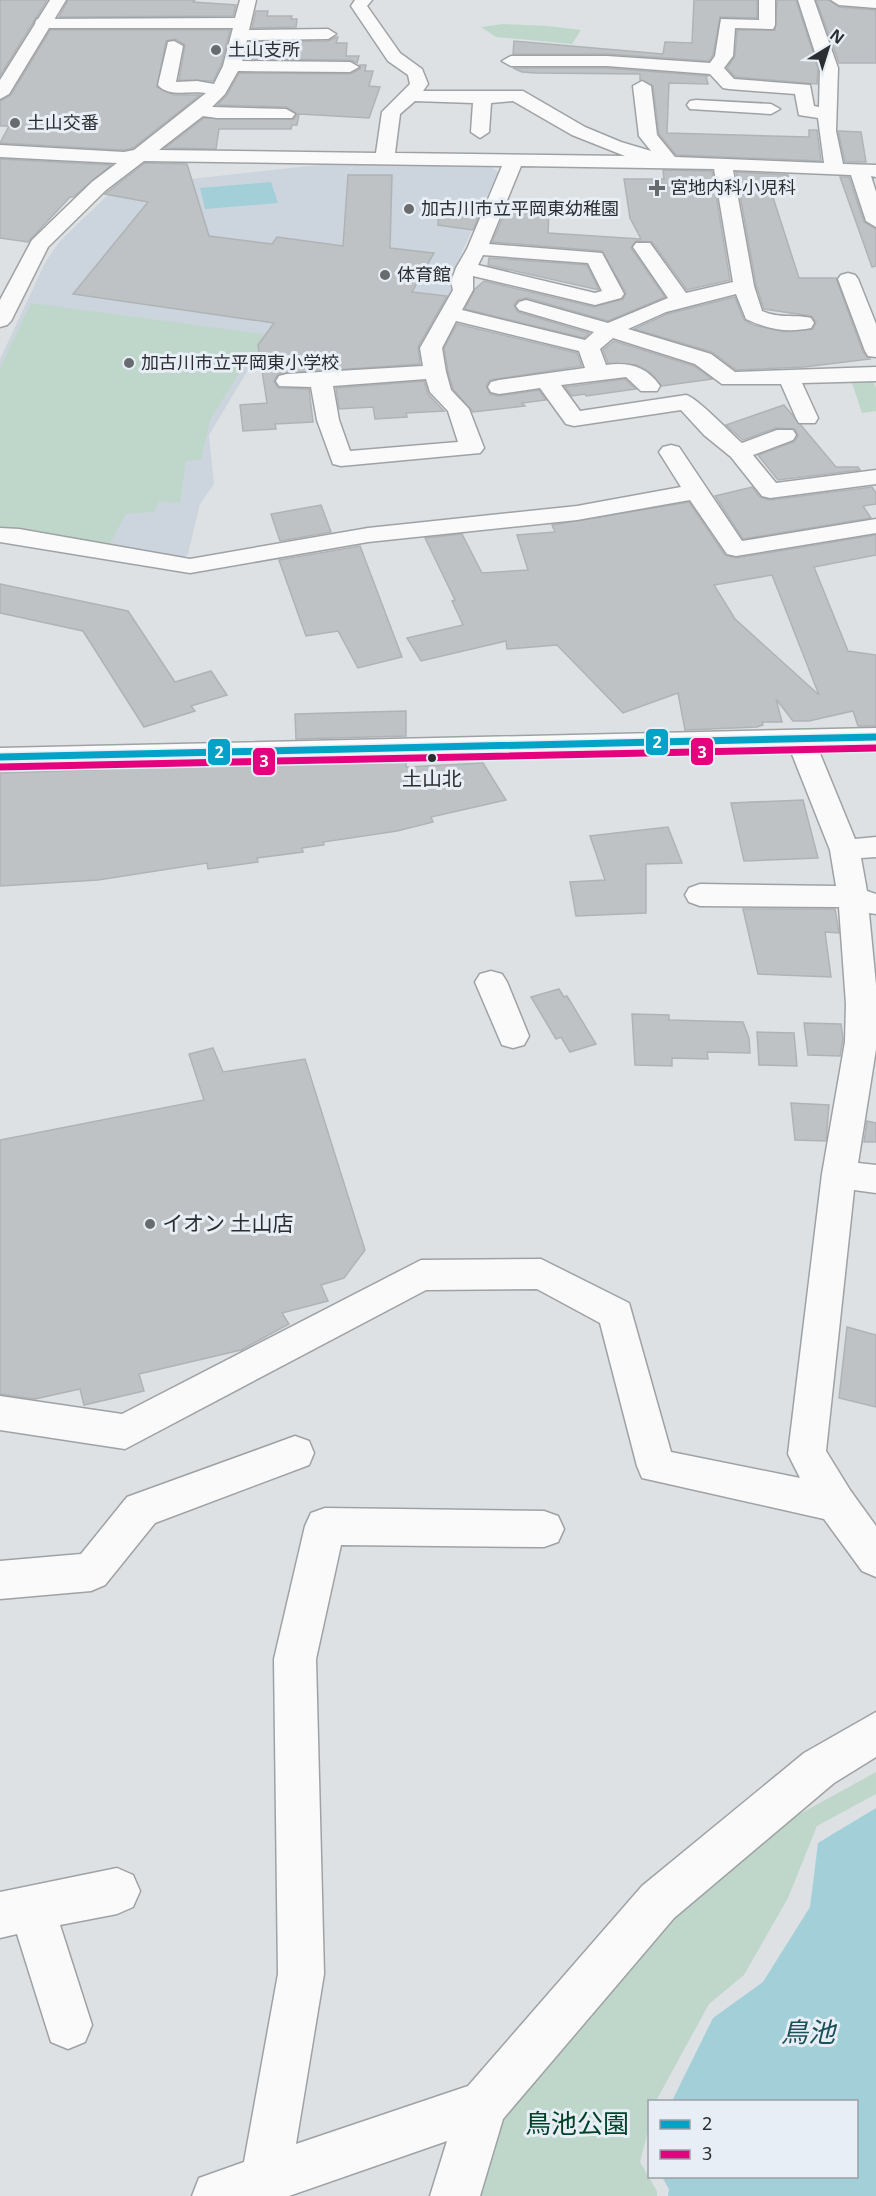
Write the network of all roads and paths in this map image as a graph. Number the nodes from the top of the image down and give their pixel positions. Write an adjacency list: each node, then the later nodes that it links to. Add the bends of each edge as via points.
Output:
1 (57, 0): 8 (main road)
2 (248, 0): 10 (main road)
3 (364, 0): 22 (main road, via 359,6 394,57 416,73 419,84)
4 (767, 0): 17 (main road, via 771,30 727,20 724,56)
5 (806, 0): 27 (main road, via 829,68)
6 (839, 0): 7 (main road)
7 (876, 3)
8 (43, 23): 9 (main road); 18 (main road)
9 (141, 23): 10 (main road); 12 (main road)
10 (240, 29): 11 (main road); 15 (main road)
11 (328, 34)
12 (139, 41)
13 (174, 46): 20 (main road, via 161,69 167,85)
14 (511, 61): 17 (main road, via 539,57)
15 (232, 66): 16 (main road, via 311,71); 20 (main road)
16 (350, 67)
17 (715, 69): 26 (main road, via 729,84 804,89)
18 (5, 78): 21 (main road)
19 (642, 86): 36 (main road, via 654,116 648,136)
20 (219, 90): 25 (main road)
21 (0, 94)
22 (411, 96): 23 (main road); 34 (main road, via 391,112)
23 (483, 98): 29 (main road); 36 (main road, via 517,95 539,112 616,146)
24 (696, 105): 26 (main road)
25 (199, 110): 28 (main road, via 263,118); 33 (main road)
26 (805, 111): 27 (main road)
27 (827, 113): 39 (main road)
28 (286, 114)
29 (480, 132)
30 (700, 143): 37 (main road)
31 (793, 143): 38 (main road)
32 (0, 151): 33 (main road, via 124,158)
33 (138, 155): 34 (main road); 52 (main road, via 71,211 39,244)
34 (385, 158): 35 (main road)
35 (514, 160): 36 (main road); 43 (main road)
36 (671, 164): 37 (main road)
37 (716, 164): 38 (main road); 45 (main road)
38 (797, 166): 39 (main road)
39 (834, 168): 40 (main road)
40 (867, 171): 41 (main road)
41 (876, 220)
42 (643, 247): 49 (main road)
43 (477, 249): 44 (main road); 44 (main road, via 595,256 614,294 595,299)
44 (466, 268): 46 (main road, via 461,282)
45 (744, 286): 49 (main road); 53 (main road, via 753,315 774,324)
46 (463, 290): 48 (main road); 51 (main road)
47 (876, 294): 54 (main road, via 851,287)
48 (486, 296)
49 (680, 300): 55 (main road)
50 (508, 301): 55 (main road)
51 (450, 313): 56 (main road); 58 (main road, via 431,348)
52 (0, 321)
53 (803, 323)
54 (872, 326): 57 (main road)
55 (610, 330): 56 (main road); 61 (main road, via 680,343 730,380)
56 (589, 347): 59 (main road)
57 (876, 351)
58 (435, 372): 62 (main road); 62 (main road, via 441,392 458,409 472,448 341,459 328,420)
59 (597, 373): 63 (main road); 65 (main road, via 619,369 636,372 644,376)
60 (876, 374): 61 (main road)
61 (789, 378): 67 (main road)
62 (321, 380): 64 (main road)
63 (546, 380): 66 (main road); 70 (main road, via 574,419 686,402)
64 (287, 381)
65 (649, 386)
66 (499, 387)
67 (807, 418)
68 (785, 435): 70 (main road)
69 (671, 452): 72 (main road)
70 (739, 452): 71 (main road, via 770,491)
71 (876, 477)
72 (696, 492): 73 (main road, via 736,549); 74 (main road, via 577,513 368,535 190,566)
73 (876, 526)
74 (0, 535)
75 (876, 737): 76 (main road)
76 (800, 739): 77 (main road); 78 (main road)
77 (0, 757)
78 (861, 849): 80 (main road)
79 (700, 895): 80 (main road)
80 (865, 901): 83 (main road, via 862,1004)
81 (491, 982): 82 (main road)
82 (513, 1035)
83 (869, 1043): 84 (main road)
84 (839, 1174): 85 (main road); 88 (main road, via 807,1454)
85 (876, 1179)
86 (0, 1413): 88 (main road, via 125,1432 421,1275 541,1274 616,1314 656,1466)
87 (295, 1453): 91 (main road, via 141,1510 91,1572)
88 (836, 1503): 90 (main road)
89 (544, 1529): 97 (main road, via 326,1526 295,1659 301,1974)
90 (876, 1558)
91 (0, 1580)
92 (876, 1733): 96 (main road, via 819,1768 658,1902)
93 (117, 1891): 94 (main road)
94 (16, 1912): 95 (main road)
95 (68, 2025)
96 (483, 2105): 97 (main road); 99 (main road)
97 (266, 2178): 98 (main road)
98 (217, 2196)
99 (454, 2196)

